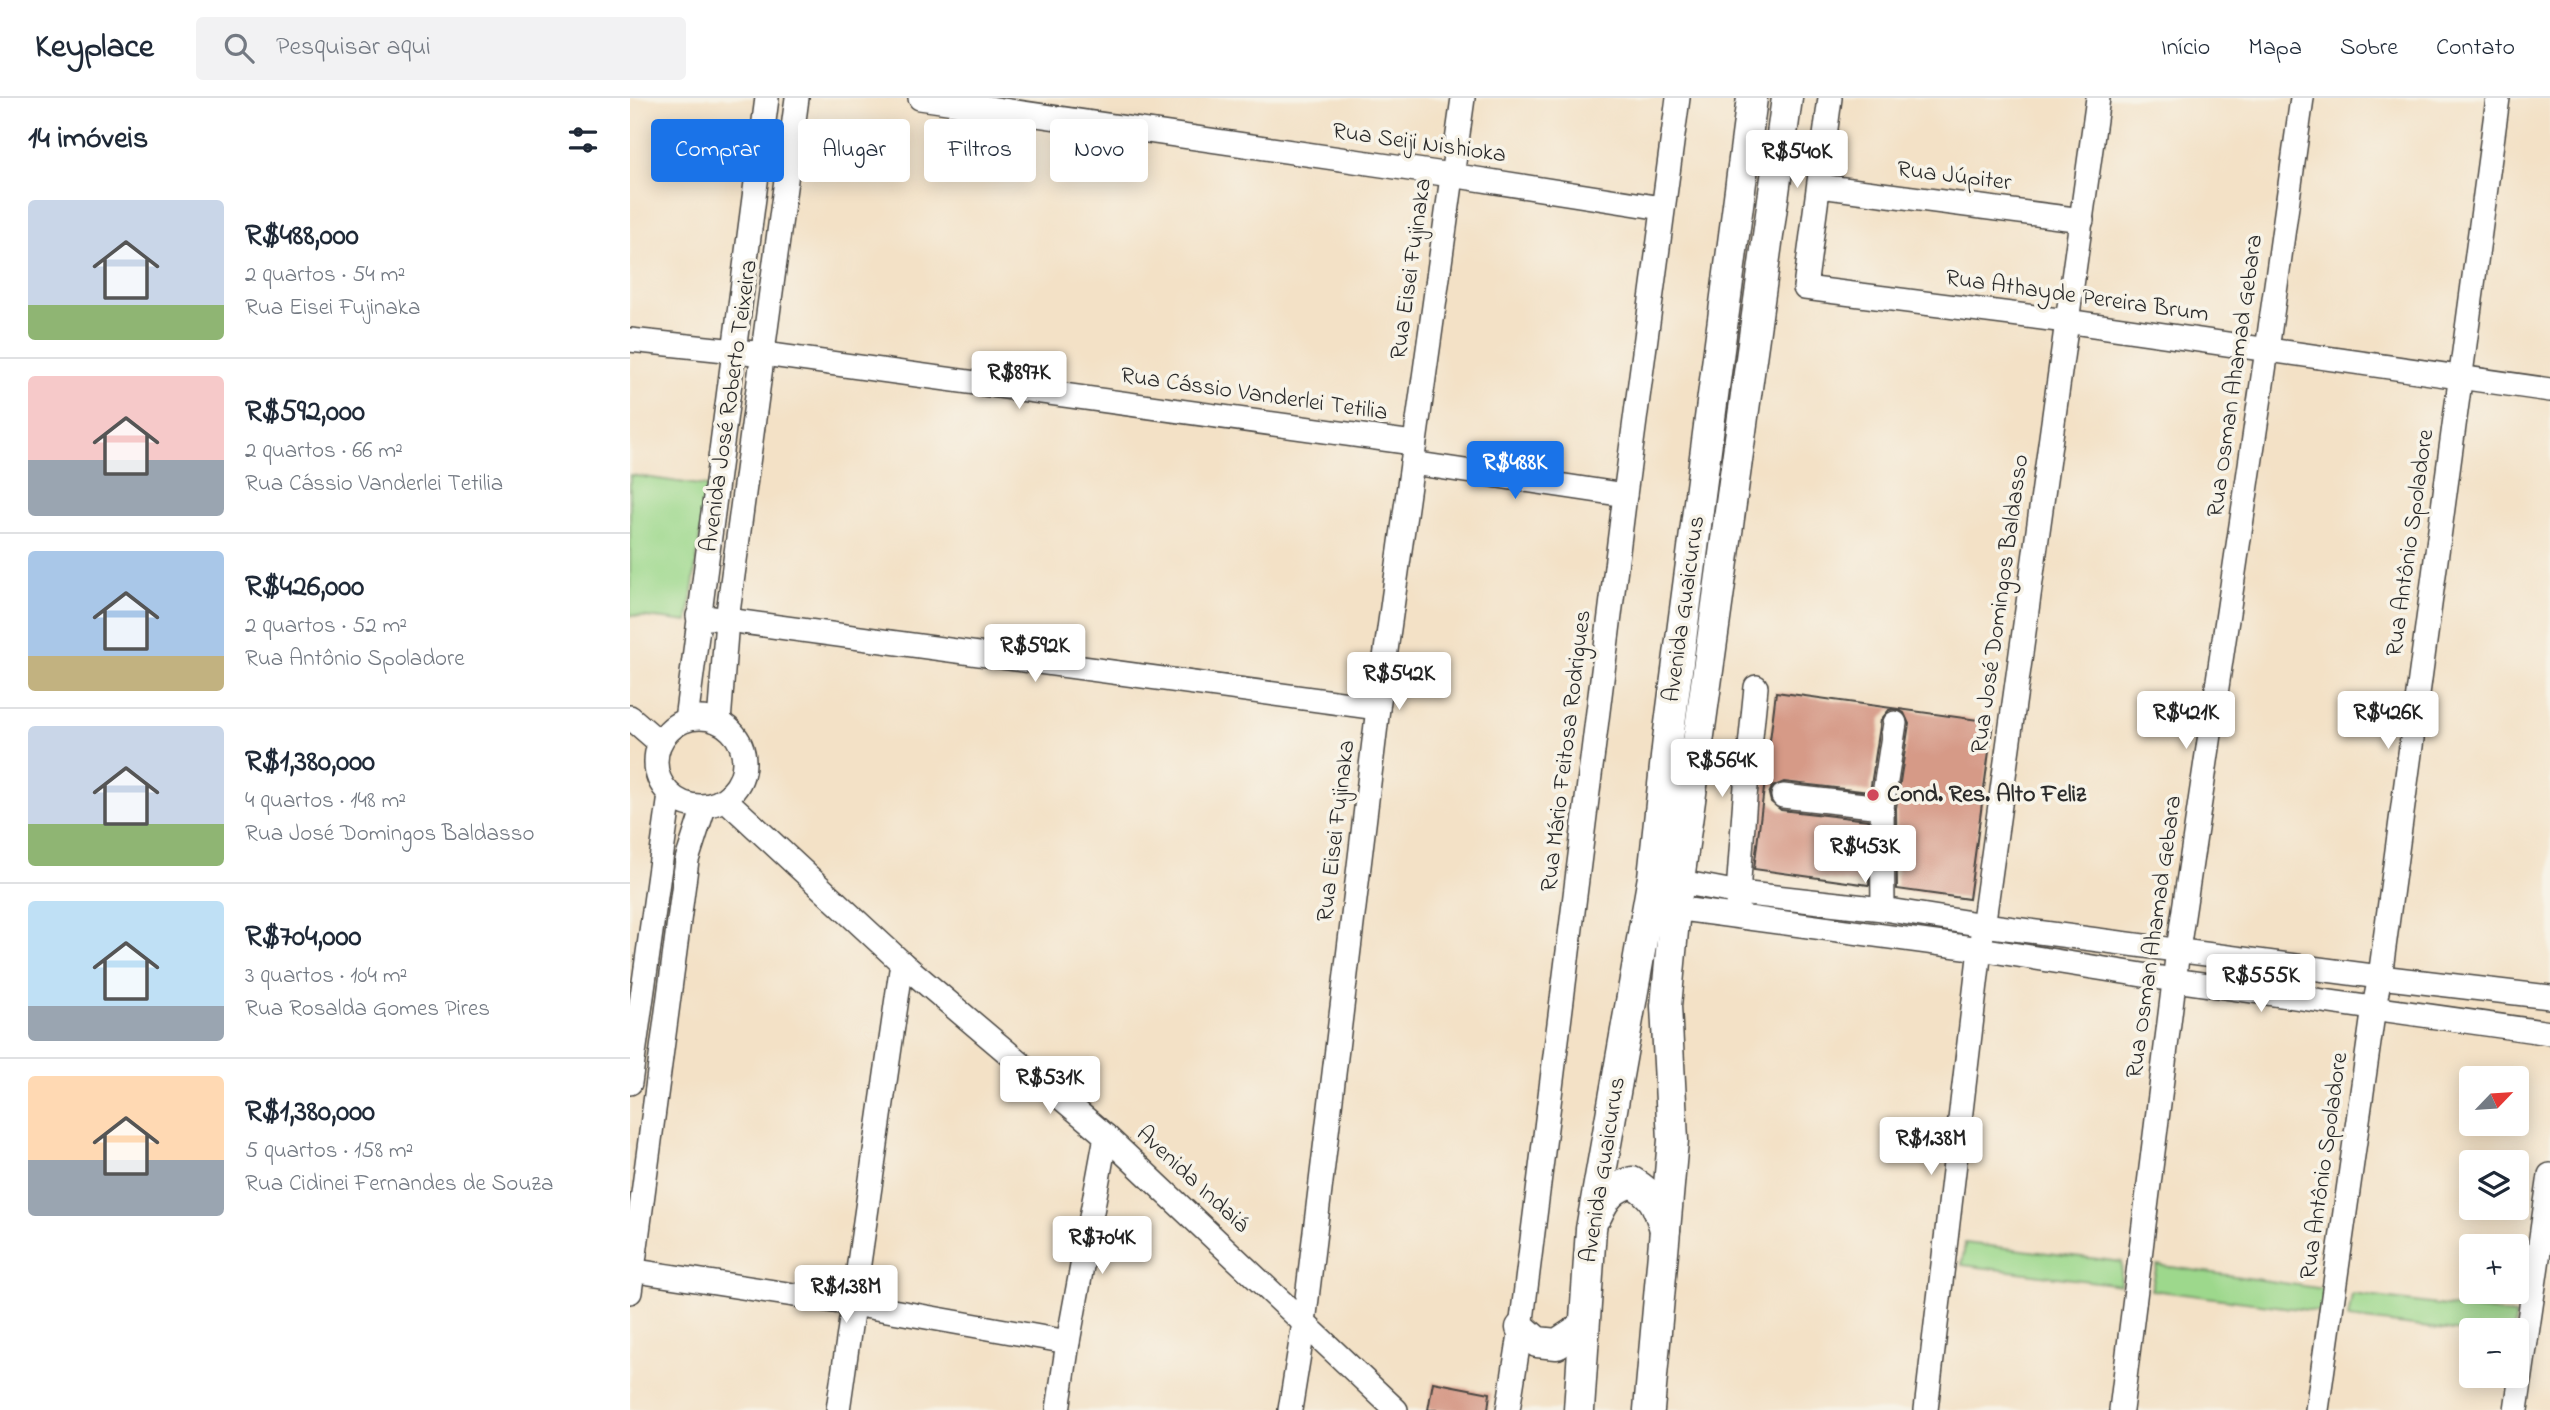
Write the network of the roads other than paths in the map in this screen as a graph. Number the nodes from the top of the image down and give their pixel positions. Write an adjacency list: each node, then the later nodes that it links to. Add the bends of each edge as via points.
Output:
1 (767, 98): 19 (street, Avenida José Roberto Teixeira)
2 (797, 98): 20 (street, Avenida José Roberto Teixeira)
3 (920, 98): 12 (street, Rua Seiji Nishioka)
4 (1463, 98): 12 (street, Rua Eisei Fujinaka)
5 (1678, 98): 14 (street, Rua Mário Feitosa Rodrigues)
6 (1752, 98): 38 (main road, Avenida Guaicurus, via 1668,739)
7 (1787, 98): 38 (main road, Avenida Guaicurus)
8 (1830, 98): 13 (street)
9 (2098, 98): 15 (street, Rua José Domingos Baldasso)
10 (2302, 98): 18 (street, Rua Osman Ahamad Gebara)
11 (2498, 98): 21 (street, Rua Antônio Spoladore)
12 (1451, 175): 14 (street, Rua Seiji Nishioka); 23 (street, Rua Eisei Fujinaka)
13 (1820, 186): 15 (street, Rua Júpiter); 16 (street, Rua Athayde Pereira Brum, via 1805,288)
14 (1661, 208): 24 (street, Rua Mário Feitosa Rodrigues)
15 (2082, 220): 16 (street, Rua José Domingos Baldasso)
16 (2066, 321): 18 (street, Rua Athayde Pereira Brum); 43 (street, Rua José Domingos Baldasso)
17 (630, 340): 19 (street, Rua Cássio Vanderlei Tetilia)
18 (2267, 350): 21 (street, Rua Athayde Pereira Brum); 46 (street, Rua Osman Ahamad Gebara)
19 (734, 352): 20 (street, Rua Cássio Vanderlei Tetilia); 25 (street, Avenida José Roberto Teixeira)
20 (764, 354): 23 (street, Rua Cássio Vanderlei Tetilia); 26 (street, Avenida José Roberto Teixeira)
21 (2459, 378): 22 (street, Rua Athayde Pereira Brum); 48 (street, Rua Antônio Spoladore)
22 (2550, 390)
23 (1413, 453): 24 (street, Rua Cássio Vanderlei Tetilia); 28 (street, Rua Eisei Fujinaka)
24 (1625, 495): 62 (street, Rua Mário Feitosa Rodrigues)
25 (698, 616): 26 (street); 30 (street, Avenida José Roberto Teixeira)
26 (727, 620): 28 (street); 31 (street, Avenida José Roberto Teixeira)
27 (1756, 687): 39 (street)
28 (1378, 708): 60 (street, Rua Eisei Fujinaka)
29 (630, 717): 33 (street)
30 (686, 720): 31 (street); 33 (street, via 675,725)
31 (719, 722): 36 (street, via 738,740 744,765 735,790)
32 (1895, 723): 37 (street)
33 (660, 744): 34 (street, via 656,762)
34 (670, 795): 36 (street, via 686,804); 42 (street)
35 (1783, 796): 37 (street)
36 (715, 803): 44 (street, via 687,860); 47 (street, Avenida Indaiá)
37 (1882, 807): 40 (street)
38 (1664, 893): 39 (street); 41 (street); 56 (main road, Avenida Guaicurus); 57 (main road, Avenida Guaicurus, via 1673,1140)
39 (1739, 893): 40 (street); 41 (street)
40 (1883, 909): 43 (street)
41 (1736, 917): 45 (street)
42 (641, 922): 44 (street); 53 (street)
43 (1984, 925): 45 (street, Rua José Domingos Baldasso); 46 (street)
44 (678, 927): 58 (street)
45 (1980, 949): 49 (street); 71 (street, Rua José Domingos Baldasso)
46 (2178, 950): 48 (street); 49 (street, Rua Osman Ahamad Gebara)
47 (902, 963): 54 (street, Avenida Indaiá); 59 (street)
48 (2380, 977): 50 (street); 51 (street, Rua Antônio Spoladore)
49 (2174, 980): 51 (street); 72 (street, Rua Osman Ahamad Gebara)
50 (2550, 997)
51 (2374, 1007): 52 (street); 73 (street, Rua Antônio Spoladore)
52 (2550, 1033)
53 (630, 1083)
54 (1106, 1136): 60 (street, Avenida Indaiá); 63 (street)
55 (2550, 1175): 74 (street)
56 (1591, 1229): 57 (main road, via 1604,1198 1617,1186 1632,1182 1648,1191 1657,1204); 61 (main road, Avenida Guaicurus)
57 (1666, 1232): 70 (main road, Avenida Guaicurus)
58 (631, 1278): 59 (street)
59 (853, 1304): 63 (street); 64 (street)
60 (1304, 1322): 66 (street, Rua Eisei Fujinaka); 67 (street, Avenida Indaiá)
61 (1583, 1326): 62 (main road, via 1557,1345 1537,1342); 69 (main road, Avenida Guaicurus)
62 (1521, 1328): 68 (street, Rua Mário Feitosa Rodrigues)
63 (1068, 1342): 65 (street)
64 (838, 1410)
65 (1058, 1410)
66 (1290, 1410)
67 (1396, 1410)
68 (1508, 1410)
69 (1579, 1410)
70 (1649, 1410)
71 (1926, 1410)
72 (2121, 1410)
73 (2317, 1410)
74 (2516, 1410)

